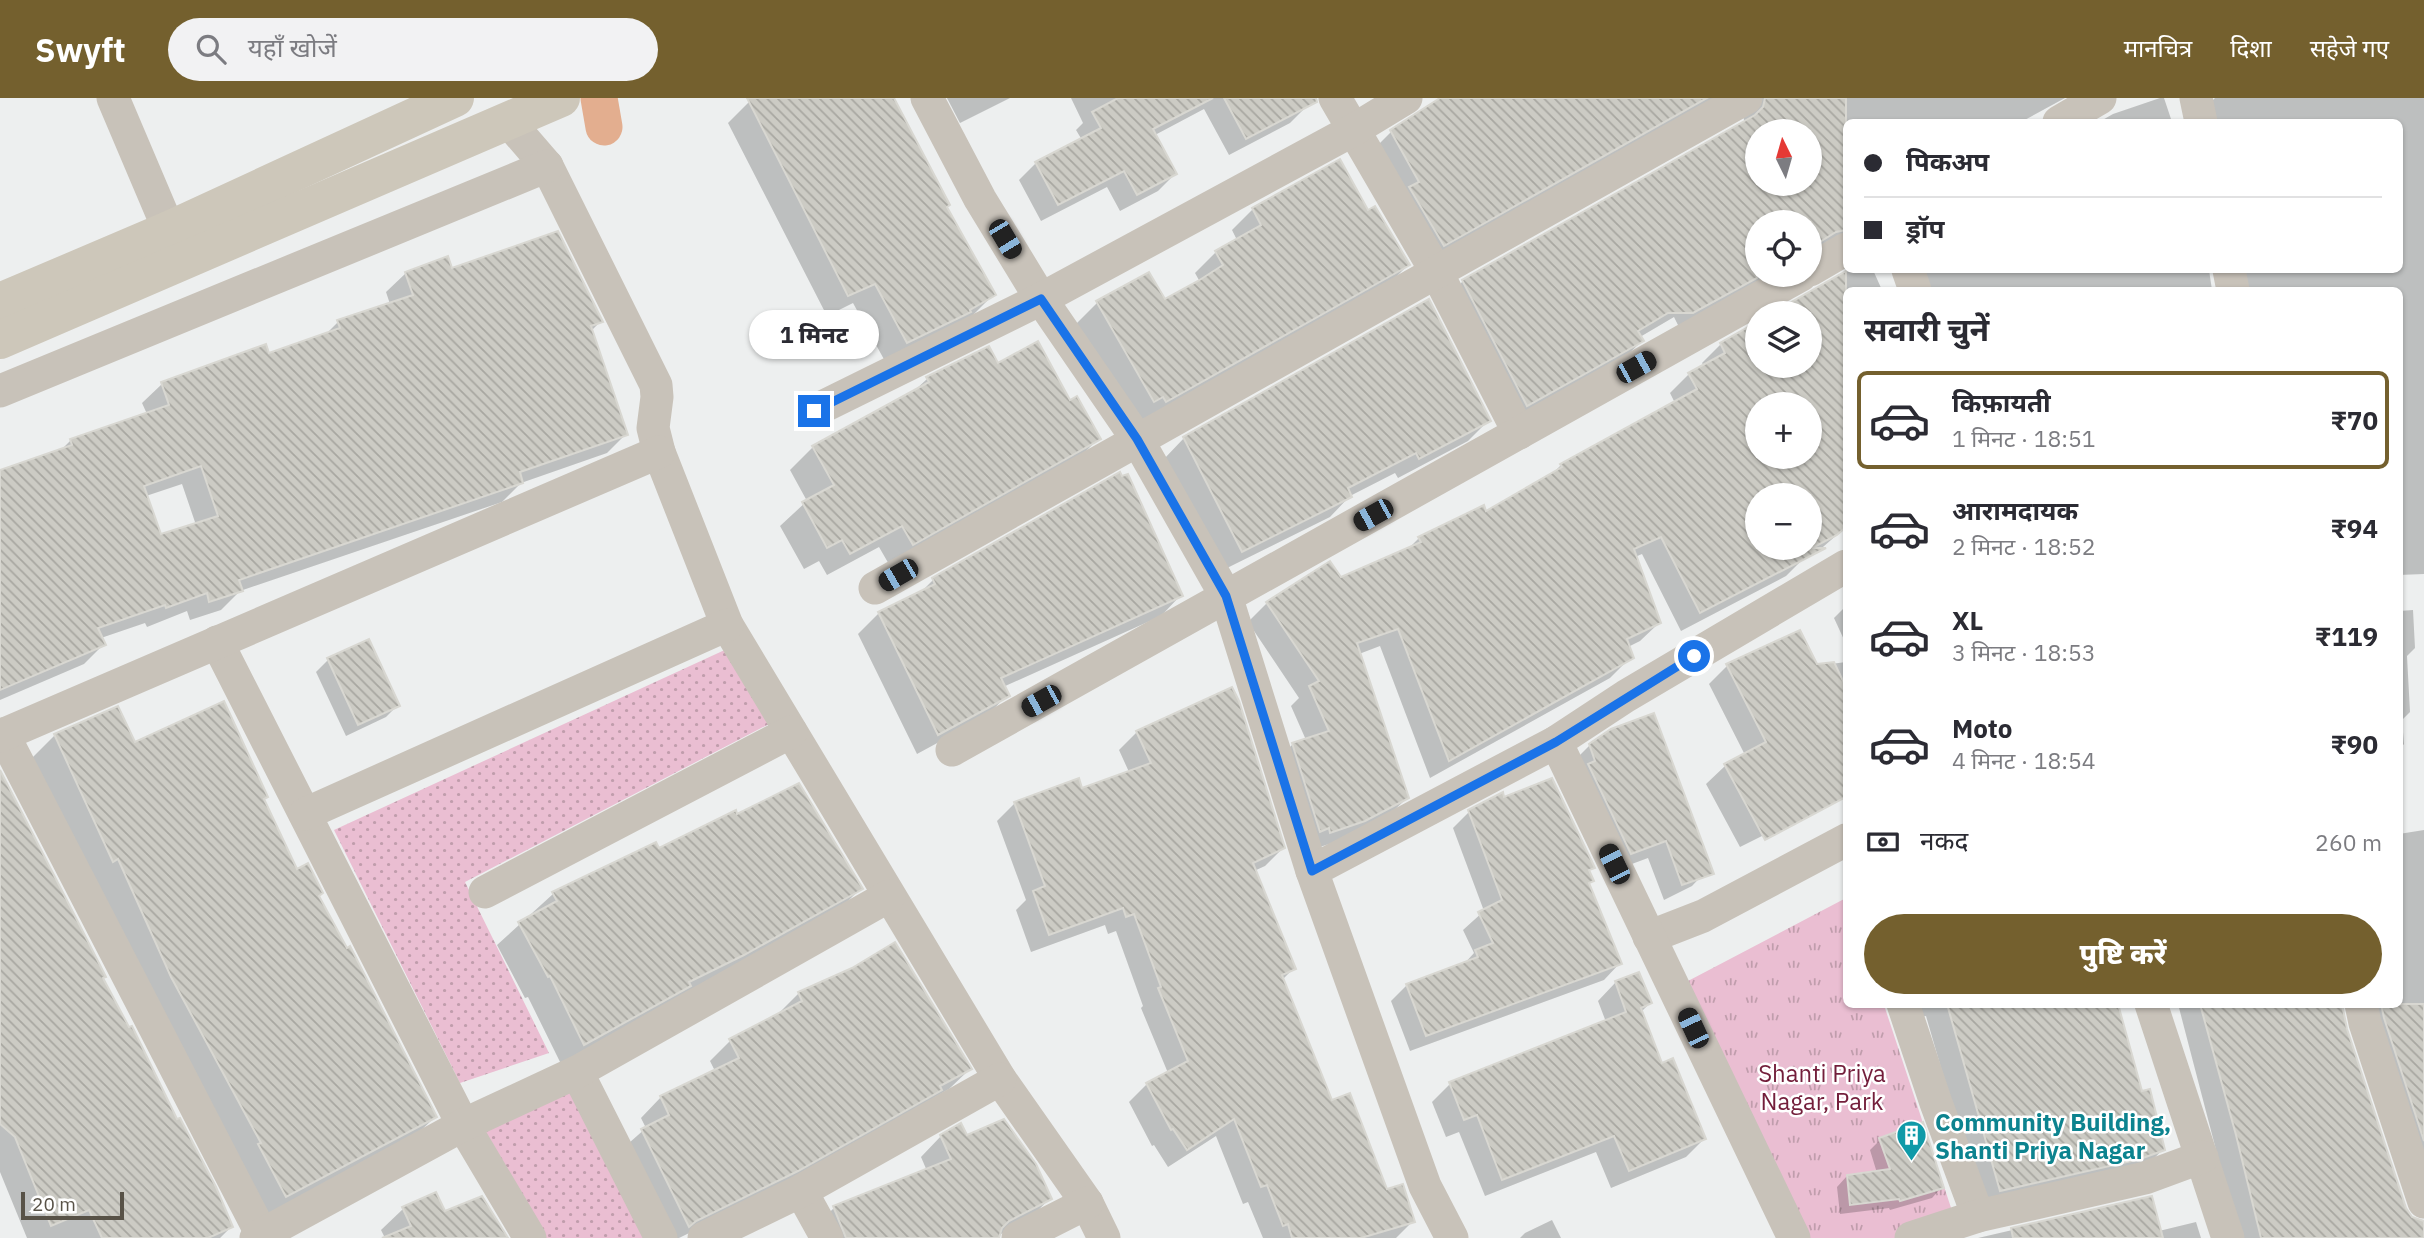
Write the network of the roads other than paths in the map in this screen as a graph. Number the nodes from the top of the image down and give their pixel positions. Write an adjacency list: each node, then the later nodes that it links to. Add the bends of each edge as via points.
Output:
1 (113, 98): 14 (street)
2 (455, 98): 14 (main road)
3 (927, 98): 19 (street)
4 (1335, 98): 12 (street)
5 (1406, 98): 12 (street)
6 (1746, 98): 17 (street)
7 (2100, 98): 10 (street)
8 (2196, 98): 11 (street)
9 (534, 111): 13 (street); 21 (main road)
10 (2064, 119)
11 (2200, 119)
12 (1355, 130): 17 (street); 19 (street)
13 (547, 166): 22 (street); 26 (street, via 656,385 653,428)
14 (169, 230): 20 (main road)
15 (1843, 251): 16 (street)
16 (1822, 263)
17 (1437, 273): 24 (street); 25 (street)
18 (1780, 287): 24 (street)
19 (1041, 299): 23 (street); 25 (street)
20 (0, 302)
21 (0, 340)
22 (0, 391)
23 (814, 411)
24 (1519, 433): 29 (street)
25 (1137, 439): 28 (street); 29 (street)
26 (659, 453): 30 (street); 31 (street)
27 (1843, 568): 34 (street)
28 (875, 588)
29 (1226, 596): 35 (street); 38 (street)
30 (727, 625): 32 (street); 36 (street)
31 (217, 642): 33 (street); 36 (street)
32 (791, 732): 39 (street); 40 (street)
33 (2, 735): 53 (street)
34 (1556, 742): 38 (street); 41 (street)
35 (952, 750)
36 (305, 814): 47 (street)
37 (1843, 842): 41 (street, via 1703,916)
38 (1312, 871): 60 (street, via 1425,1186)
39 (485, 892)
40 (889, 895): 45 (street); 46 (street)
41 (1649, 937): 61 (street)
42 (1904, 1008): 52 (street)
43 (2152, 1008): 48 (street)
44 (2362, 1008): 50 (street)
45 (577, 1072): 47 (street); 55 (street)
46 (1000, 1079): 49 (street); 51 (street)
47 (463, 1125): 53 (street); 54 (street)
48 (2202, 1157): 52 (street, via 2145,1178); 63 (street)
49 (801, 1191): 56 (street); 57 (street)
50 (2424, 1202)
51 (1087, 1203): 58 (street); 59 (street)
52 (1978, 1216): 62 (street)
53 (259, 1236)
54 (530, 1238)
55 (661, 1238)
56 (704, 1238)
57 (827, 1238)
58 (1018, 1238)
59 (1104, 1238)
60 (1452, 1238)
61 (1794, 1238)
62 (1911, 1238)
63 (2228, 1238)

